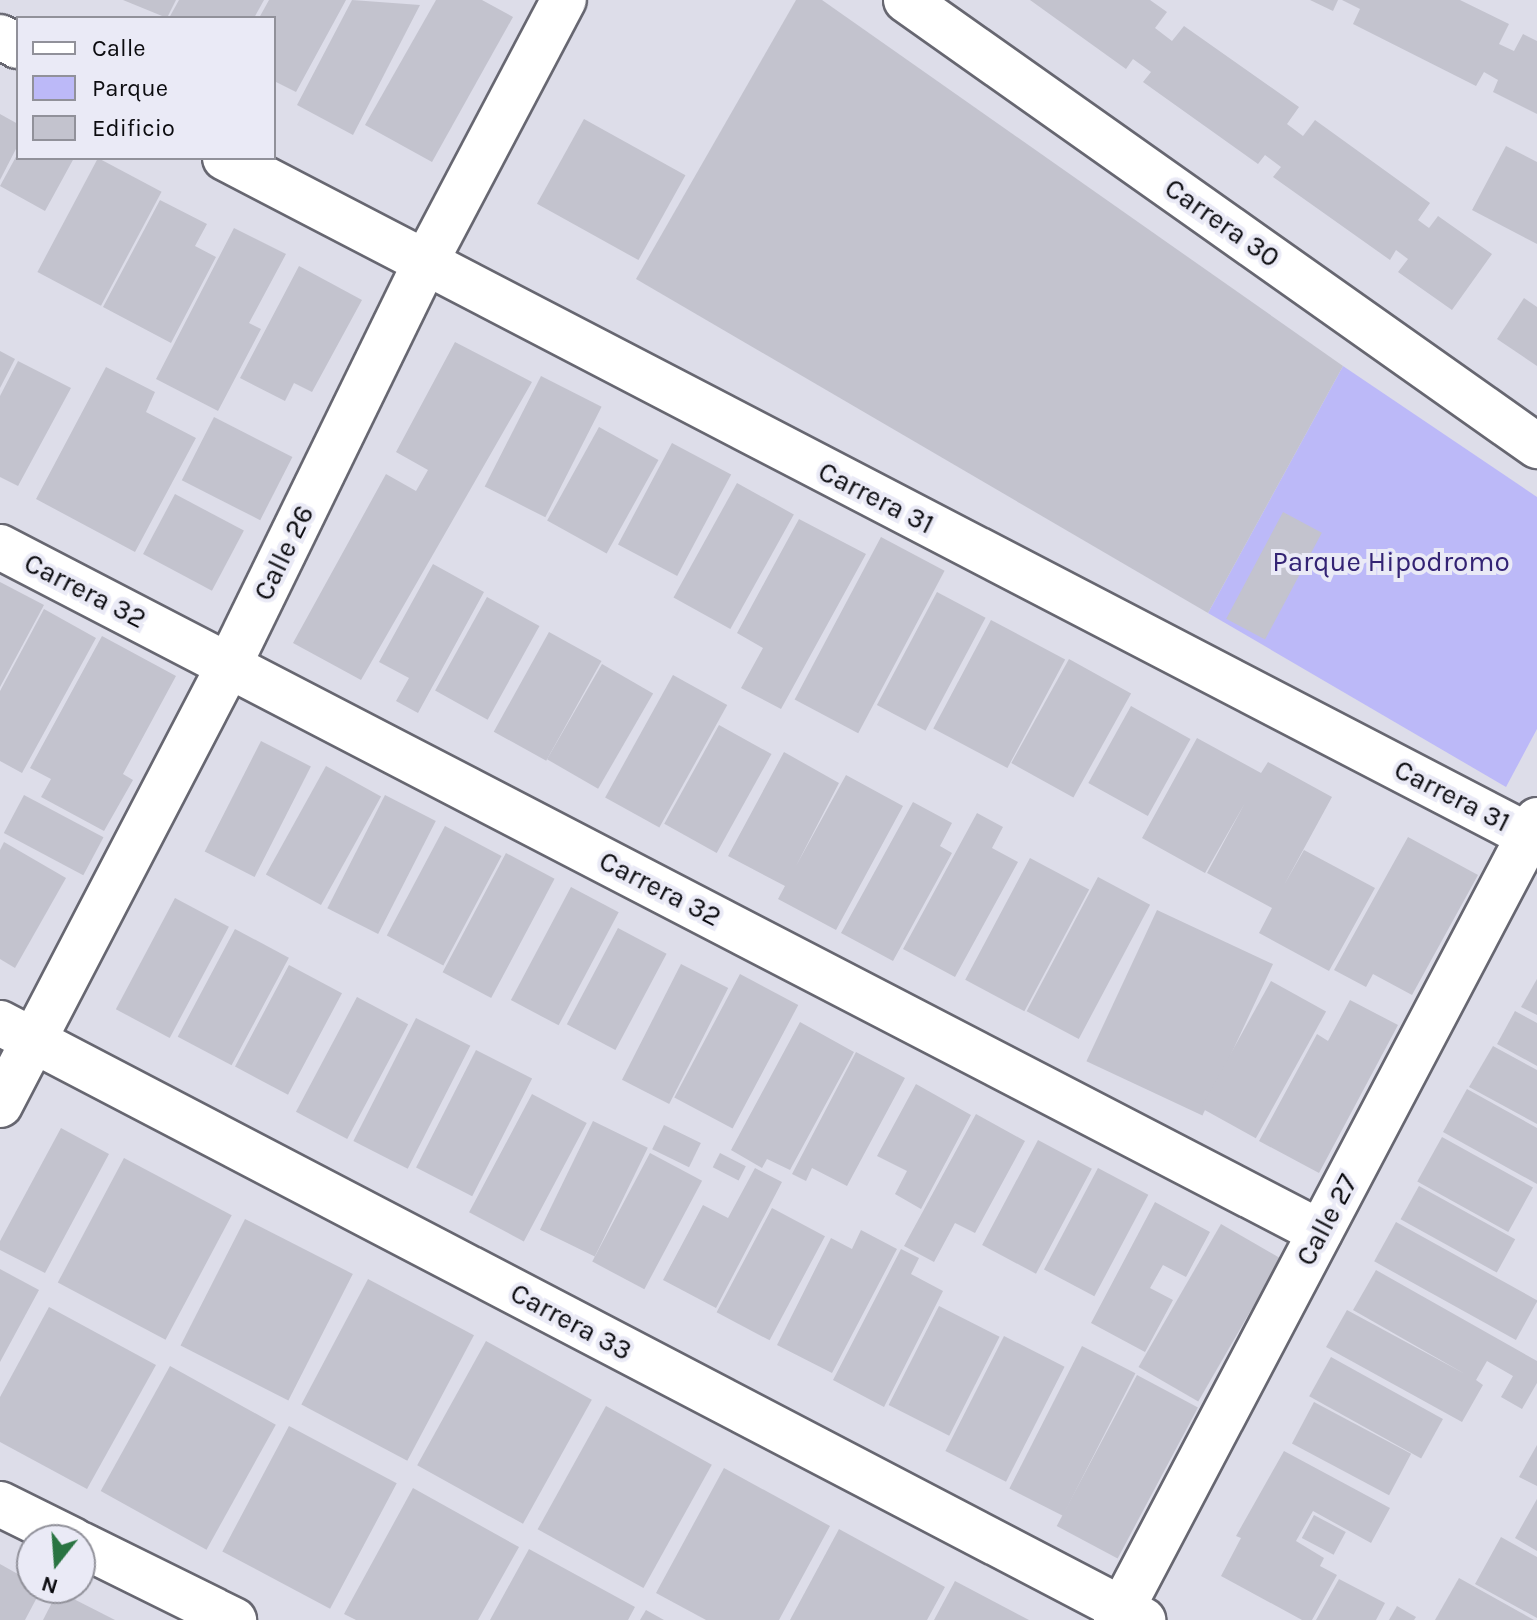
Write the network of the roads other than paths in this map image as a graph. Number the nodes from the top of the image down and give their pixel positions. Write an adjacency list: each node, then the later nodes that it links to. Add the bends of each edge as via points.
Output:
1 (564, 0): 4 (street, Calle 26)
2 (906, 0): 5 (street, Carrera 30)
3 (229, 160): 4 (street, Carrera 31)
4 (424, 265): 7 (street, Calle 26); 8 (street, Carrera 31)
5 (1537, 446)
6 (0, 547): 7 (street, Carrera 32)
7 (229, 665): 9 (street, Calle 26); 11 (street, Carrera 32)
8 (1533, 828): 11 (street, Calle 27)
9 (16, 1032): 10 (street, Calle 26); 15 (street, Carrera 33)
10 (0, 1105)
11 (1320, 1232): 15 (street, Calle 27)
12 (0, 1504): 13 (street)
13 (41, 1524)
14 (96, 1552): 16 (street)
15 (1127, 1616)
16 (234, 1620)

